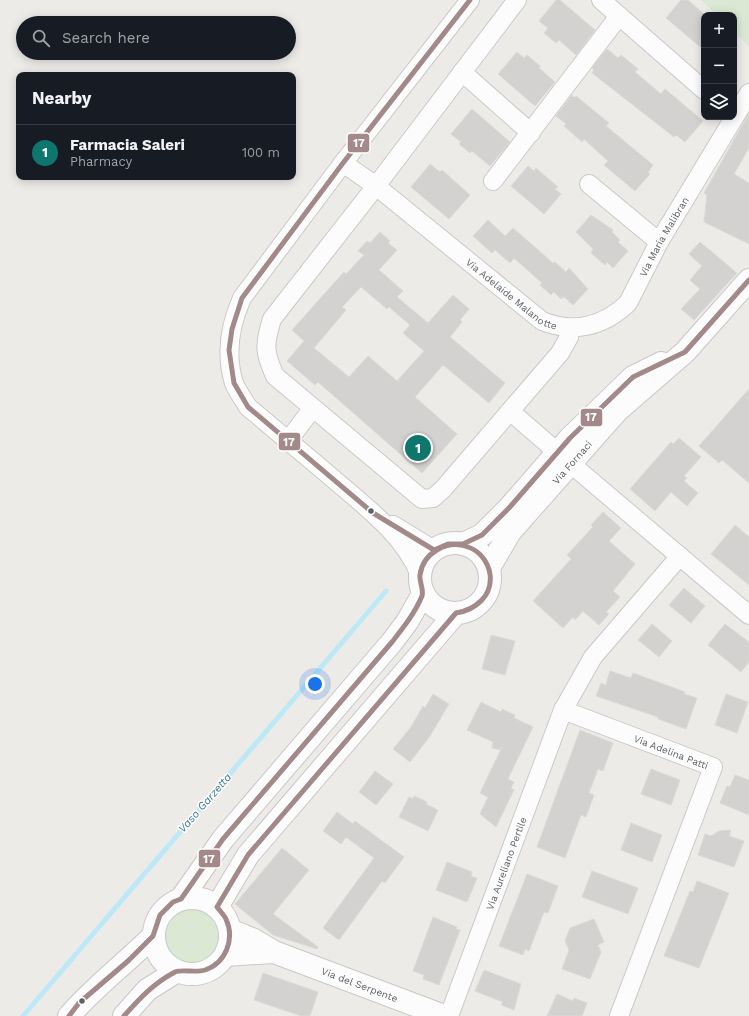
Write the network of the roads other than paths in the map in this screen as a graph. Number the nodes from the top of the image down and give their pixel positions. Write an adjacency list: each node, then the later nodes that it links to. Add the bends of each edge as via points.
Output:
1 (470, 0): 11 (street)
2 (517, 0): 5 (street, Via Adelaide Malanotte)
3 (601, 0): 4 (street)
4 (619, 16): 6 (street); 10 (street)
5 (462, 72): 10 (street); 14 (street, Via Adelaide Malanotte)
6 (701, 87)
7 (749, 93): 8 (street, Via Maria Malibran)
8 (737, 113)
9 (733, 120): 15 (street, Via Maria Malibran)
10 (531, 133): 12 (street)
11 (343, 163): 14 (street, Via Adelaide Malanotte); 20 (street, via 242,298 234,316 230,336 234,384 248,407)
12 (493, 181)
13 (589, 184): 15 (street)
14 (376, 186): 17 (street, Via Adelaide Malanotte, via 542,321 557,327); 18 (street, Via Adelaide Malanotte, via 272,319 266,339 266,358 274,376)
15 (658, 242): 17 (street, Via Maria Malibran, via 628,302 620,310 584,327)
16 (749, 280): 21 (street, Via Fornaci, via 685,352)
17 (570, 328): 19 (street, Via Adelaide Malanotte, via 569,337 560,353)
18 (312, 409): 19 (street, Via Adelaide Malanotte, via 422,499 433,498 443,489); 20 (street)
19 (510, 411): 21 (street)
20 (288, 441): 22 (street)
21 (564, 458): 23 (street, Via Fornaci, via 482,535); 25 (street); 26 (street, Via Fornaci, via 510,532)
22 (373, 513): 24 (street); 27 (street, via 401,542 415,563)
23 (463, 544): 24 (street, Via Fornaci, via 448,544); 26 (street, via 479,553)
24 (434, 550): 27 (street, via 422,565)
25 (680, 556): 29 (street); 30 (street, via 593,657)
26 (488, 568): 28 (street, via 489,587 483,599 474,608)
27 (422, 584): 28 (street, via 428,600 440,610); 31 (street, via 407,622 392,642 223,839)
28 (456, 613): 32 (street, via 248,856)
29 (749, 616)
30 (563, 710): 41 (street, Via Aureliano Pertile); 42 (street, Via Adelina Patti, via 713,768)
31 (181, 899): 32 (street, via 196,898); 34 (street, via 173,902 160,915)
32 (217, 907): 33 (street, via 226,918)
33 (230, 930): 35 (street, Via del Serpente); 36 (street)
34 (154, 936): 37 (street, via 154,944 161,958); 38 (street)
35 (274, 952): 36 (street, Via del Serpente); 40 (street, Via del Serpente)
36 (225, 955): 37 (street, via 217,965 203,972 188,974)
37 (177, 971): 39 (street, via 147,990)
38 (69, 1016)
39 (124, 1016)
40 (444, 1016)
41 (449, 1016)
42 (619, 1016)

